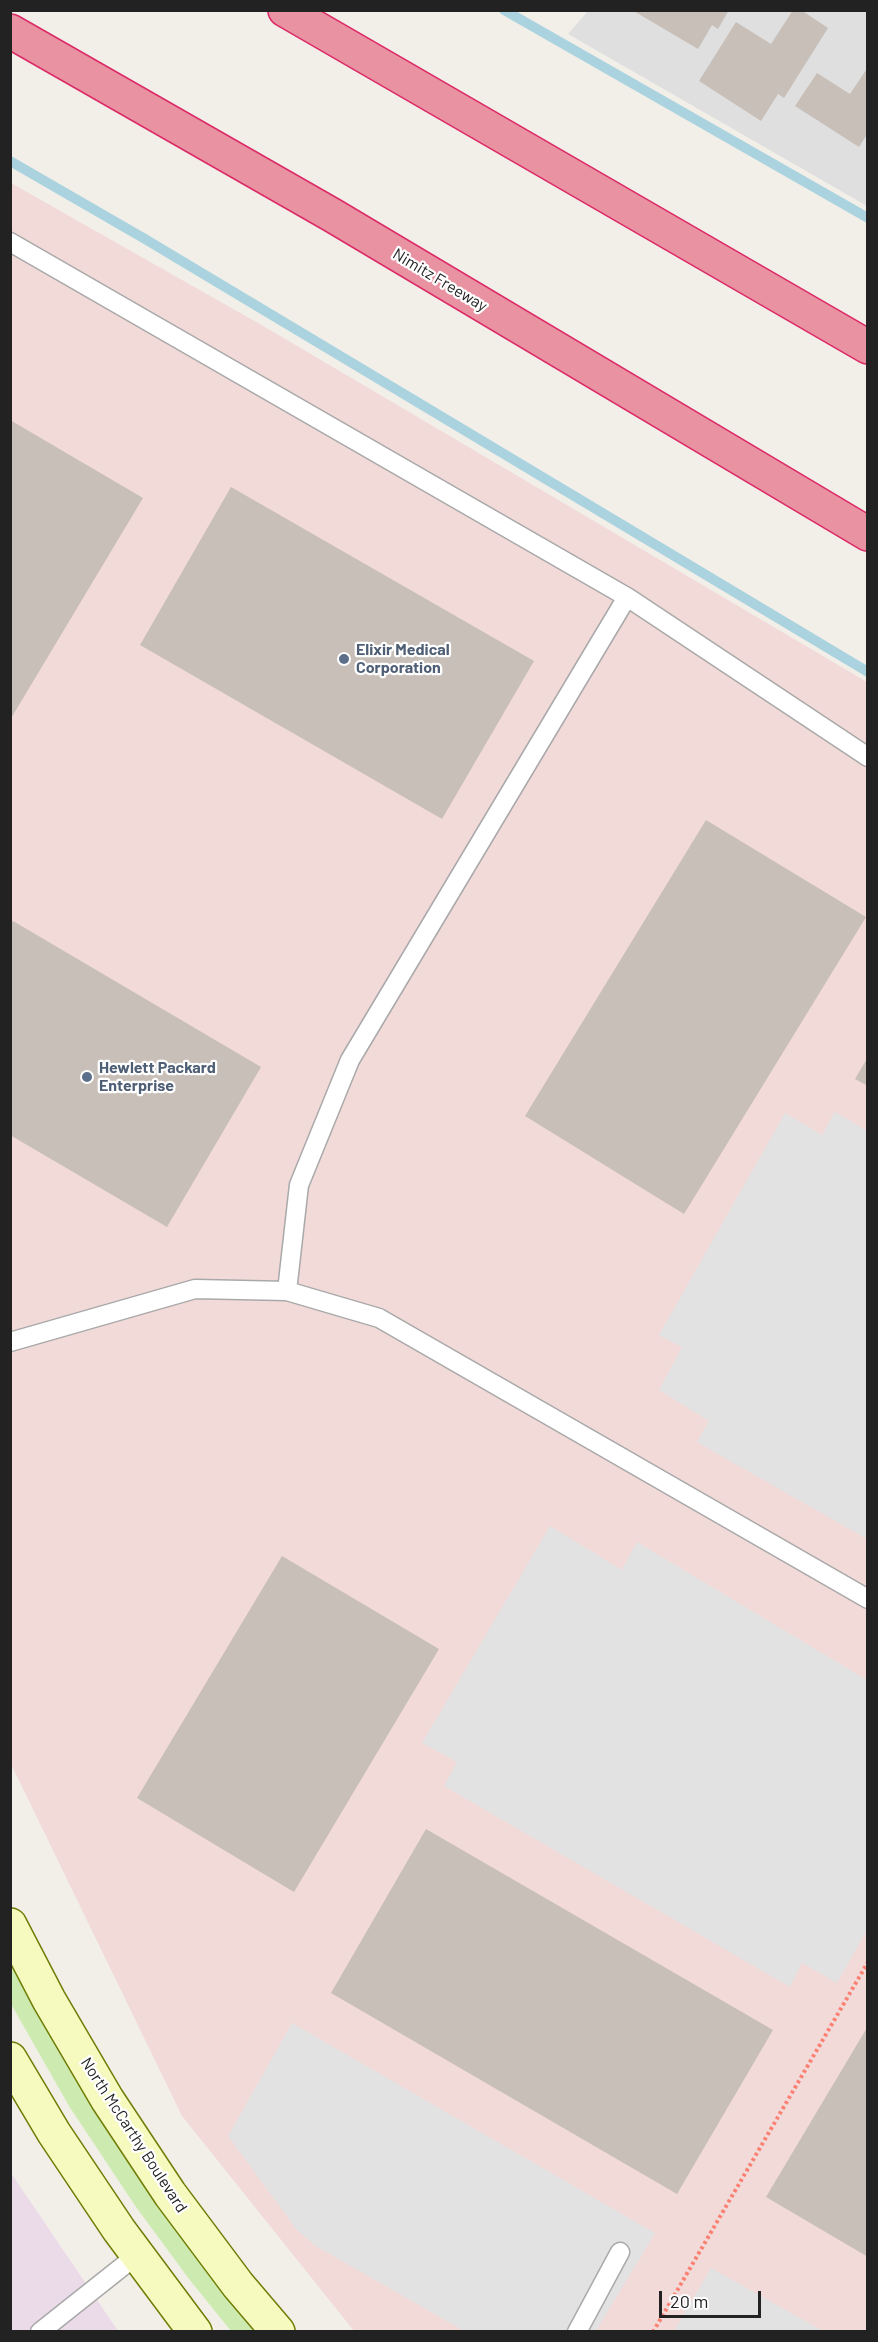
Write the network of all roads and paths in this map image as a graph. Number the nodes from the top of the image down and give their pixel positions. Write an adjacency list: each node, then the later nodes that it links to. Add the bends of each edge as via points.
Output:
1 (285, 10): 4 (highway)
2 (10, 30): 5 (highway, Nimitz Freeway, via 332,215)
3 (10, 242): 6 (lane)
4 (867, 347)
5 (867, 534)
6 (627, 597): 7 (lane); 8 (lane, via 350,1060 299,1185)
7 (867, 757)
8 (286, 1291): 9 (lane, via 195,1289); 10 (lane, via 379,1318)
9 (10, 1342)
10 (867, 1599)
11 (10, 1925): 18 (main road, North McCarthy Boulevard, via 49,2000 120,2118 177,2203)
12 (867, 1962): 20 (path)
13 (10, 2059): 15 (main road, via 54,2133)
14 (620, 2252): 19 (lane)
15 (137, 2255): 16 (lane); 17 (main road)
16 (40, 2331)
17 (195, 2331)
18 (278, 2331)
19 (577, 2331)
20 (653, 2331)

